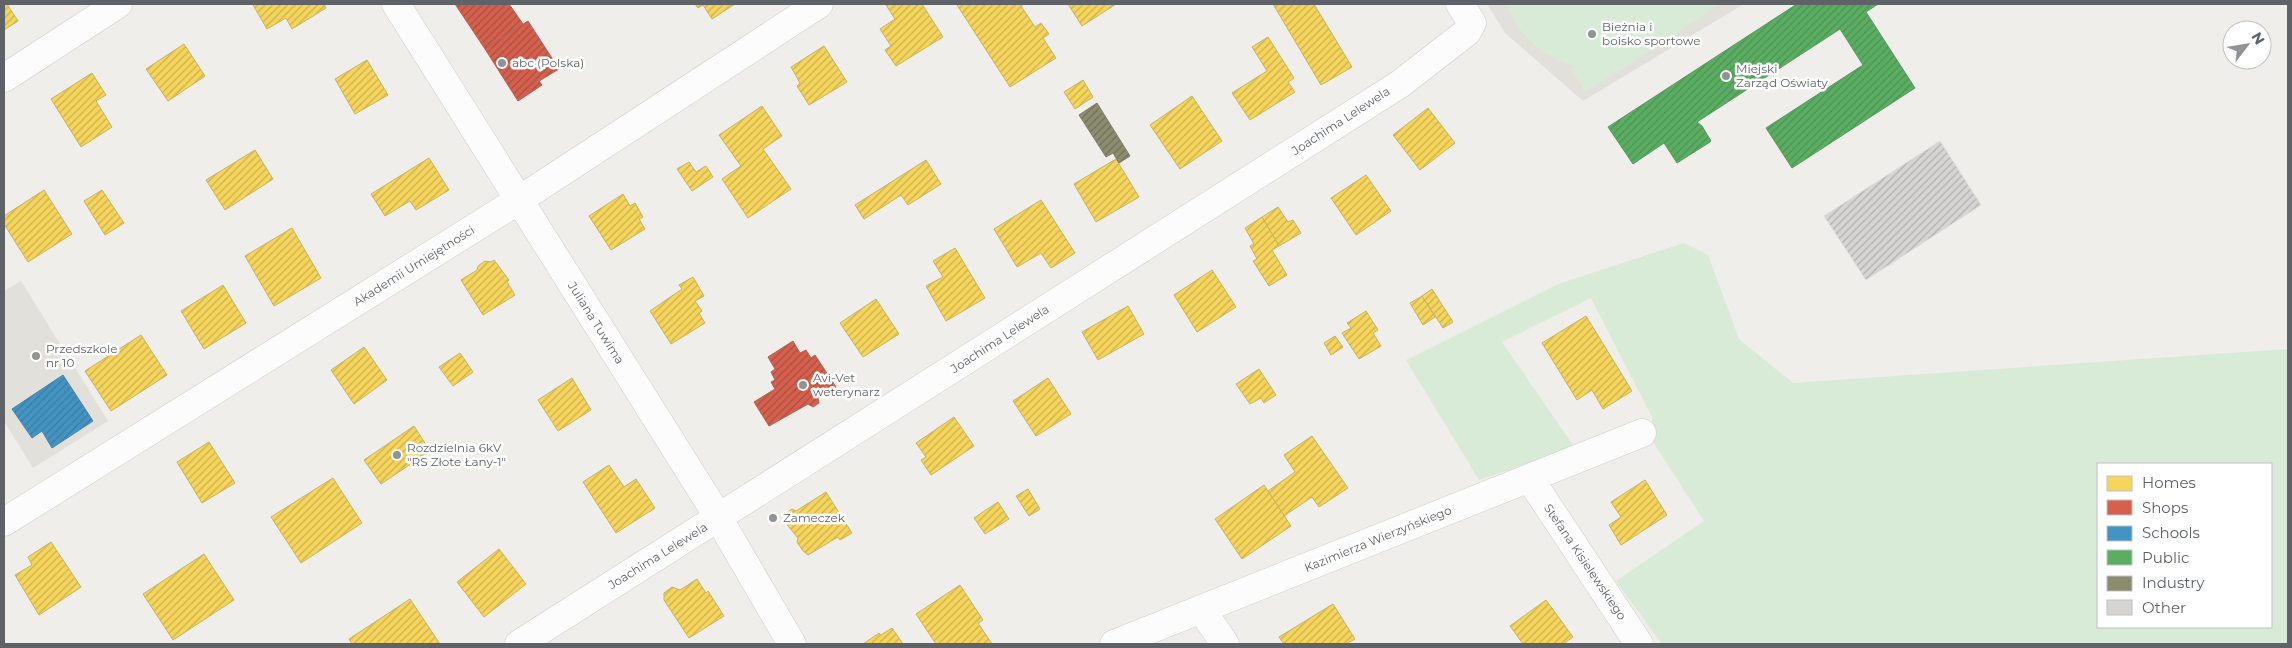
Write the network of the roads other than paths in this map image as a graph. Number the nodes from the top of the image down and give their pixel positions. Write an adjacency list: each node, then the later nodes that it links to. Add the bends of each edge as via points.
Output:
1 (118, 4): 5 (street)
2 (396, 4): 6 (street, Juliana Tuwima)
3 (819, 4): 6 (street, Akademii Umiejętności)
4 (1466, 13): 9 (street, Joachima Lelewela, via 1467,32 1400,84)
5 (4, 78)
6 (519, 200): 9 (street, Juliana Tuwima); 10 (street, Akademii Umiejętności)
7 (1642, 433): 8 (street, Kazimierza Wierzyńskiego)
8 (1530, 479): 11 (street, Kazimierza Wierzyńskiego); 16 (street, Stefana Kisielewskiego)
9 (718, 518): 12 (street, Joachima Lelewela); 13 (street, Juliana Tuwima)
10 (4, 522)
11 (1201, 609): 14 (street, Kazimierza Wierzyńskiego); 15 (street)
12 (519, 644)
13 (792, 644)
14 (1114, 644)
15 (1225, 644)
16 (1640, 644)

